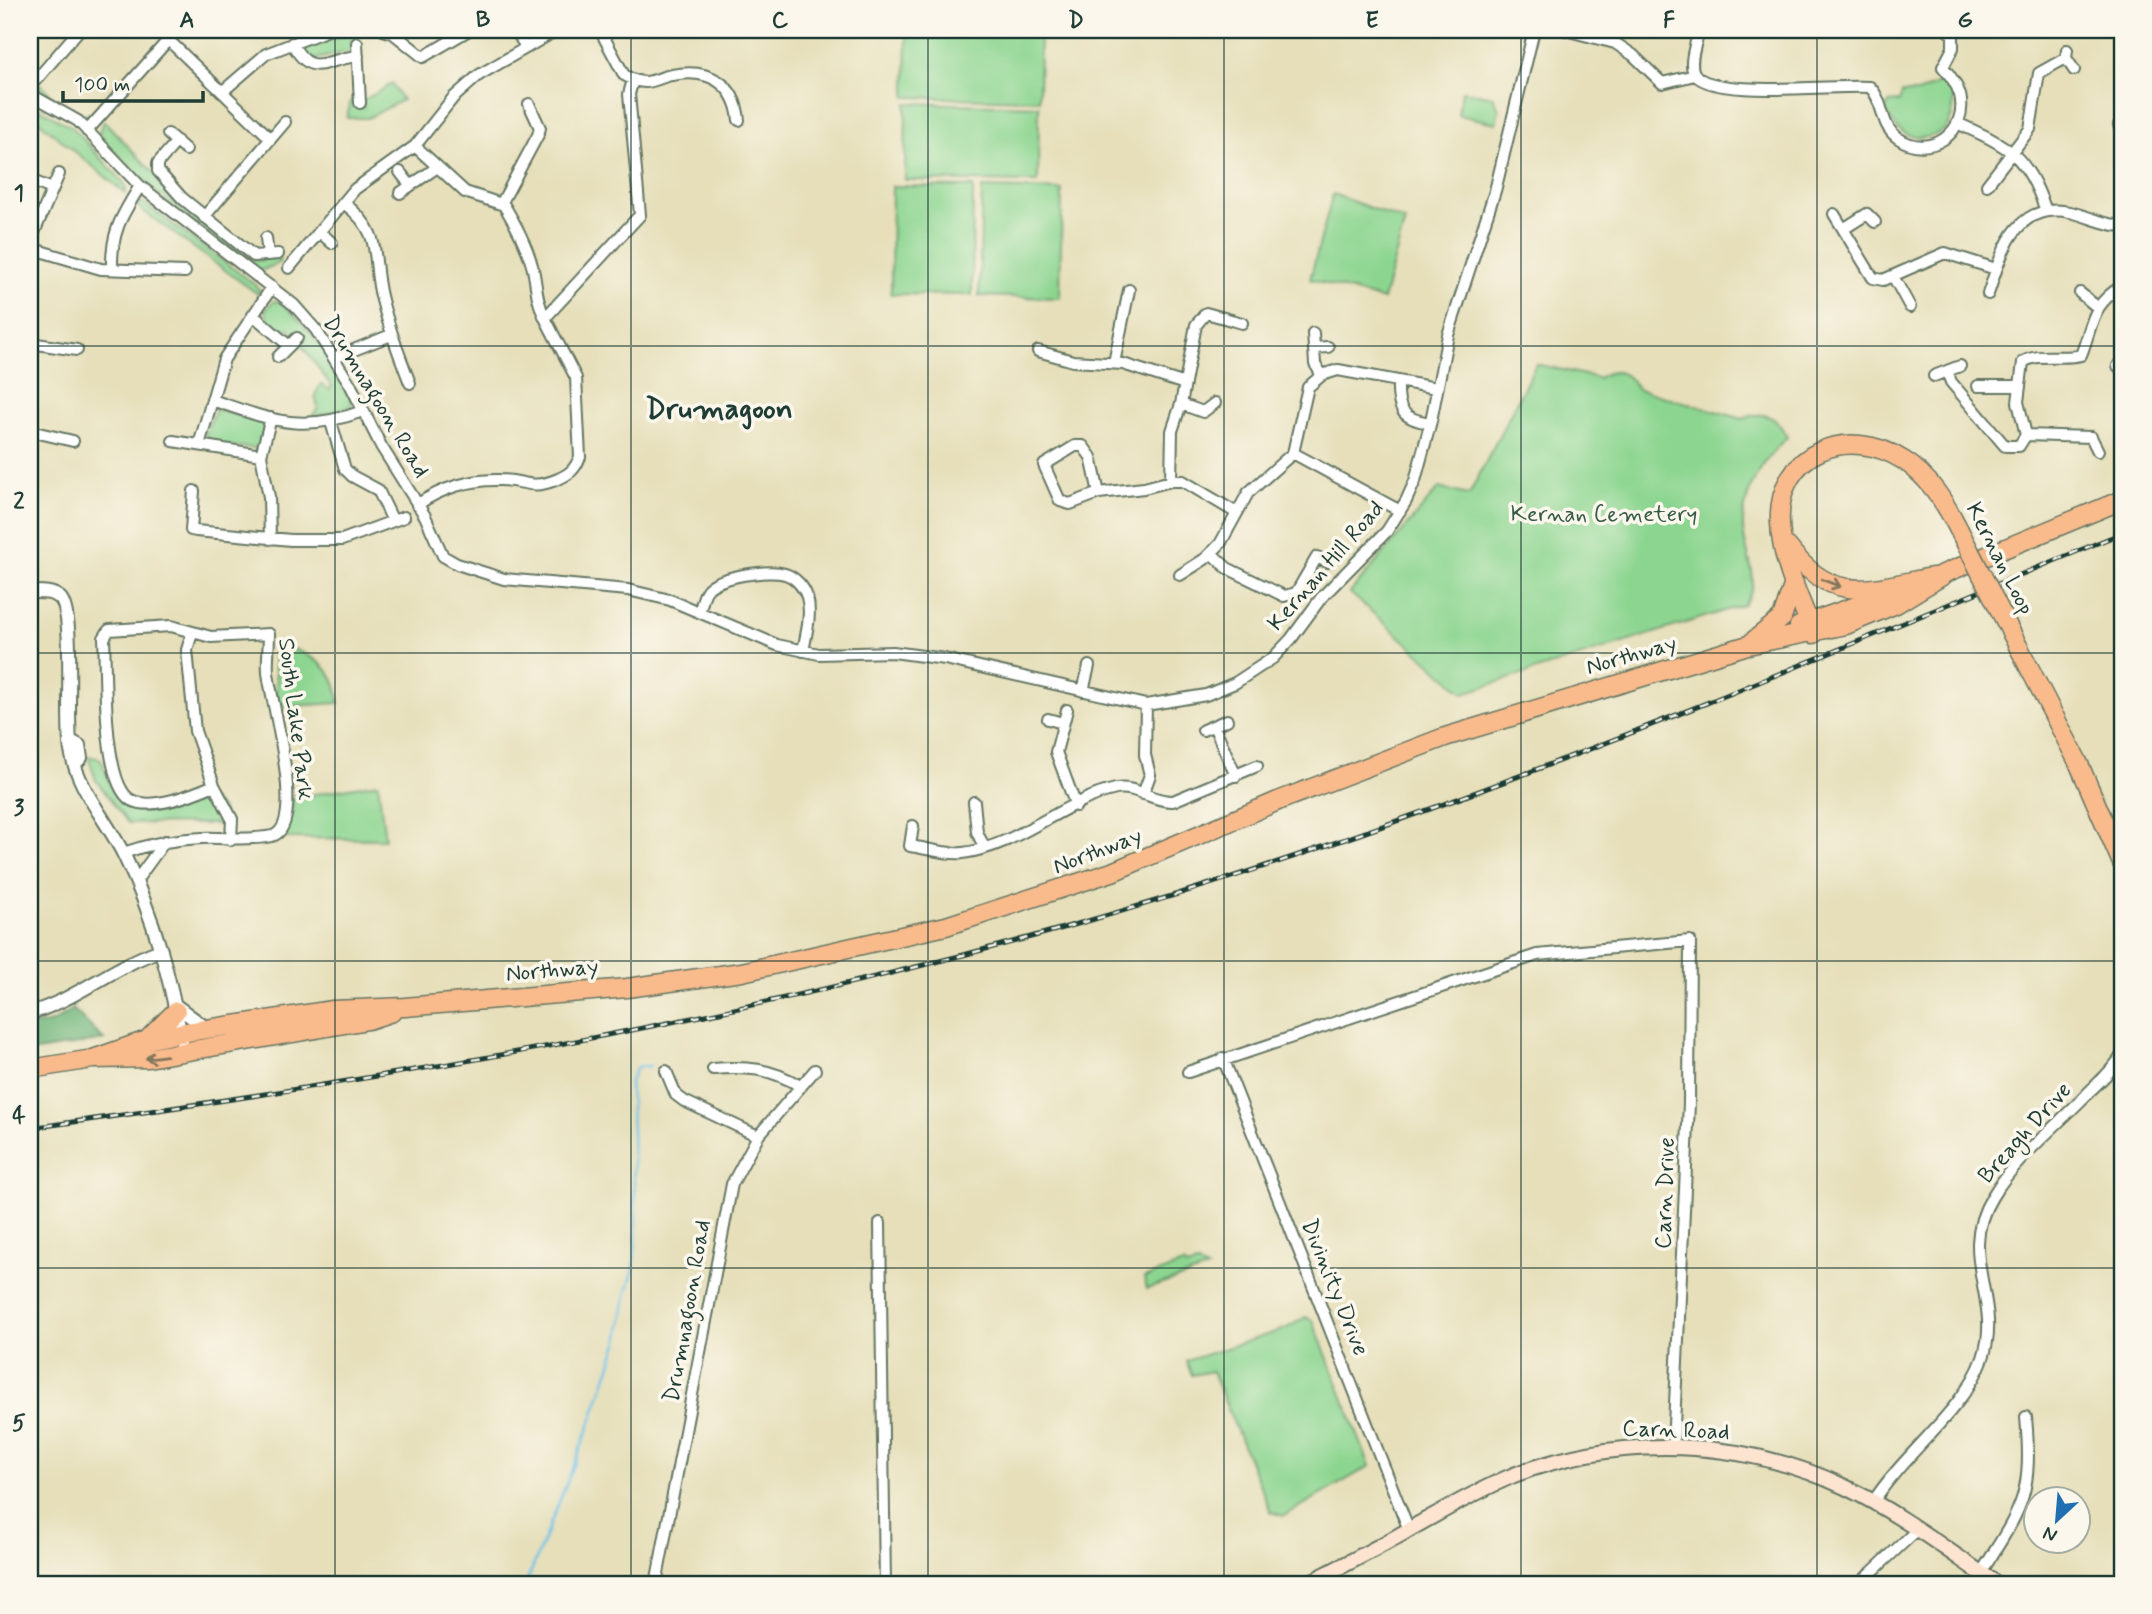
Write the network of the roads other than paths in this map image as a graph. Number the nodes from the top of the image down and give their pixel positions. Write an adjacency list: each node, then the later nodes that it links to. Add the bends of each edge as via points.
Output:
1 (79, 30): 21 (street, via 37,79)
2 (158, 30): 14 (street)
3 (328, 30): 13 (street)
4 (383, 30): 5 (street, via 423,57)
5 (469, 30)
6 (516, 30): 17 (street)
7 (557, 30): 17 (street)
8 (600, 30): 22 (street, via 624,75)
9 (1534, 30): 93 (street, Kernan Hill Road, via 1495,191 1448,335)
10 (1565, 30): 20 (street, via 1615,43 1661,83)
11 (1699, 30): 20 (street, via 1692,66)
12 (1947, 30): 29 (street, via 1953,35 1953,48 1943,67 1960,94)
13 (309, 32): 15 (street)
14 (169, 38): 23 (street); 30 (street)
15 (292, 43): 18 (street, via 302,62 311,66); 23 (street, via 252,63)
16 (358, 43): 18 (street)
17 (526, 48): 32 (street, via 480,75 453,98)
18 (358, 57): 25 (street)
19 (2074, 71): 34 (street, via 2066,54 2039,73 2030,129)
20 (1695, 75): 29 (street, via 1705,82 1758,89 1870,87 1877,94 1887,127 1897,138 1921,147 1944,140)
21 (30, 76)
22 (633, 80): 27 (street, via 646,83 692,73 713,79 729,87 737,101); 70 (street, via 629,94 639,215)
23 (222, 92): 31 (street)
24 (30, 94): 30 (street, Drumnagoon Road, via 71,116)
25 (360, 103)
26 (529, 104): 44 (street, via 540,128)
27 (739, 120)
28 (285, 122): 31 (street)
29 (1957, 123): 34 (street)
30 (87, 131): 40 (street, Drumnagoon Road)
31 (270, 138): 48 (street)
32 (415, 146): 35 (street); 45 (street, via 355,189)
33 (186, 150): 48 (street, via 173,138 158,171)
34 (2013, 152): 39 (street); 46 (street, via 2028,170)
35 (436, 168): 41 (street); 44 (street, via 465,192)
36 (400, 172): 41 (street)
37 (59, 174): 42 (street)
38 (30, 180): 42 (street)
39 (1987, 185)
40 (140, 186): 58 (street, via 116,228); 63 (street, Drumnagoon Road)
41 (410, 186): 43 (street)
42 (52, 189): 54 (street)
43 (400, 193)
44 (502, 202): 70 (street, via 522,238)
45 (344, 203): 52 (street); 73 (street, via 371,232)
46 (2046, 211): 50 (street); 59 (street, via 2019,222)
47 (1834, 214): 51 (street)
48 (204, 217): 53 (street, via 254,256 273,254)
49 (1875, 222): 51 (street, via 1867,215)
50 (2122, 226)
51 (1844, 228): 61 (street, via 1873,278)
52 (320, 232): 55 (street); 57 (street)
53 (266, 238)
54 (30, 242)
55 (332, 243)
56 (30, 248): 58 (street)
57 (289, 268)
58 (112, 269): 60 (street)
59 (1996, 269): 61 (street, via 1945,253); 66 (street)
60 (185, 272)
61 (1893, 276): 67 (street)
62 (2122, 286): 68 (street)
63 (272, 287): 69 (street); 81 (street, Drumnagoon Road, via 294,305)
64 (1129, 290): 83 (street, via 1121,300)
65 (2077, 292): 68 (street)
66 (1988, 294)
67 (1910, 307)
68 (2097, 307): 91 (street, via 2081,355 2030,358 2022,362)
69 (253, 315): 80 (street, via 293,342); 94 (street, via 224,359)
70 (545, 318): 113 (street, via 576,378 580,457 575,468 568,476 541,487 502,480 467,482)
71 (1242, 323): 90 (street, via 1203,314 1190,344)
72 (1313, 333): 77 (street)
73 (391, 335): 81 (street); 89 (street)
74 (30, 343): 76 (street)
75 (1328, 347): 77 (street)
76 (61, 348): 78 (street); 82 (street)
77 (1314, 348): 86 (street, via 1314,364)
78 (77, 349)
79 (1038, 351): 83 (street, via 1073,361)
80 (278, 356)
81 (334, 358): 97 (street, Drumnagoon Road)
82 (60, 361)
83 (1114, 363): 90 (street)
84 (1960, 366): 85 (street)
85 (1947, 371): 87 (street); 102 (street, via 1951,382 2005,446 2019,446)
86 (1322, 374): 88 (street, via 1338,370); 107 (street, via 1308,387)
87 (1934, 376)
88 (1398, 382): 93 (street); 100 (street, via 1406,416)
89 (410, 383)
90 (1185, 384): 96 (street)
91 (2019, 386): 92 (street); 102 (street)
92 (1978, 387)
93 (1436, 388): 100 (street, Kernan Hill Road)
94 (212, 400): 98 (street); 105 (street)
95 (1216, 402): 96 (street, via 1203,412)
96 (1181, 404): 109 (street, via 1172,430)
97 (363, 411): 99 (street); 113 (street, Drumnagoon Road)
98 (271, 418): 99 (street, via 302,425); 108 (street)
99 (331, 422): 116 (street, via 345,469 379,490 399,519 342,540)
100 (1430, 423): 114 (street, Kernan Hill Road, via 1415,481)
101 (30, 431): 103 (street, via 61,434)
102 (2026, 435): 106 (street, via 2091,437)
103 (73, 441)
104 (173, 441): 105 (street)
105 (199, 445): 108 (street)
106 (2098, 451)
107 (1293, 453): 114 (street); 115 (street, via 1248,493)
108 (261, 455): 116 (street)
109 (1171, 481): 111 (street); 115 (street, via 1183,481)
110 (194, 491): 116 (street, via 191,536)
111 (1099, 493): 111 (street, via 1070,504 1060,501 1044,465 1075,446 1083,446 1091,457)
112 (2122, 500): 121 (highway, Northway)
113 (417, 505): 124 (street, Drumnagoon Road, via 443,556 457,564 504,579 628,590)
114 (1400, 511): 132 (street, Kernan Hill Road, via 1273,658 1235,683 1206,695)
115 (1235, 512): 118 (street)
116 (270, 538)
117 (1782, 538): 121 (highway, one-way to 121, via 1814,576 1847,589 1863,591); 122 (highway, Kernan Loop); 150 (highway, Kernan Loop, bridge, via 1781,506 1794,471 1826,448 1862,443 1905,461 1946,504 2078,762)
118 (1211, 553): 119 (street, via 1227,568 1284,596 1296,593 1317,557); 120 (street)
119 (1327, 562)
120 (1180, 575)
121 (1942, 576): 126 (highway, Northway); 126 (highway, Northway, via 1915,592)
122 (1794, 583): 126 (highway, Kernan Loop); 128 (highway, via 1782,618)
123 (30, 592): 149 (street, via 54,594 65,605 69,739 75,765)
124 (699, 610): 125 (street, Drumnagoon Road); 129 (street, via 707,589 716,583 770,572 787,574 807,596)
125 (722, 620): 129 (street, Kernan Hill Road, via 777,645)
126 (1812, 629): 128 (highway, Northway, via 1798,626 1782,638)
127 (192, 633): 139 (street, via 187,650 195,731); 139 (street, South Lake Park, via 171,625 144,626 109,630 104,638 114,777 124,795 144,803 187,798); 146 (street, South Lake Park, via 211,637 269,634 268,671 285,760 287,814 275,835)
128 (1748, 645): 153 (highway, Northway, via 1445,737 1112,872 946,926 716,976)
129 (803, 651): 131 (street, Kernan Hill Road, via 927,656)
130 (1089, 666): 131 (street)
131 (1083, 691): 132 (street, Kernan Hill Road)
132 (1146, 705): 140 (street, via 1145,755 1150,775)
133 (1067, 710): 136 (street)
134 (1048, 719): 136 (street)
135 (1227, 720): 138 (street, via 1208,728)
136 (1063, 723): 142 (street, via 1056,752)
137 (1257, 766): 138 (street)
138 (1236, 776): 140 (street, via 1173,802)
139 (214, 785): 146 (street, via 232,818)
140 (1143, 794): 142 (street, via 1117,788)
141 (974, 802): 144 (street)
142 (1076, 806): 148 (street, via 1022,834)
143 (988, 816): 144 (street)
144 (974, 817): 148 (street)
145 (913, 826): 148 (street, via 910,846 963,853)
146 (231, 840): 147 (street, South Lake Park)
147 (165, 841): 149 (street, South Lake Park); 151 (street)
148 (984, 847)
149 (123, 853): 151 (street)
150 (2122, 863)
151 (136, 881): 152 (street)
152 (161, 950): 154 (street); 155 (street)
153 (405, 1007): 156 (highway, Northway, via 333,1010); 158 (highway, Northway, via 368,1020)
154 (175, 1008): 156 (street); 157 (highway); 158 (street)
155 (30, 1013)
156 (206, 1028): 158 (highway, Northway)
157 (147, 1040): 158 (highway, Northway); 161 (highway, Northway)
158 (182, 1044): 161 (highway, Northway, one-way to 161, via 148,1058)
159 (2122, 1055): 172 (street, Breagh Drive, via 1991,1198 1976,1257 1989,1326 1983,1357 1962,1393)
160 (1223, 1058): 166 (street); 171 (street, Carn Drive, via 1537,956 1690,941 1689,1103); 173 (street, Divinity Drive)
161 (93, 1059): 162 (highway, Northway)
162 (30, 1069)
163 (713, 1069): 167 (street, via 747,1066)
164 (815, 1070): 167 (street, Drumnagoon Road)
165 (666, 1071): 168 (street, via 676,1095 684,1101)
166 (1188, 1072)
167 (800, 1086): 168 (street, Drumnagoon Road)
168 (758, 1136): 176 (street, Drumnagoon Road, via 738,1170 727,1204)
169 (880, 1223): 177 (street)
170 (2026, 1417): 175 (street, via 2030,1461 2025,1495)
171 (1673, 1447): 172 (main road, Carn Road, via 1782,1463); 173 (main road, Carn Road, via 1609,1450 1553,1463 1513,1476)
172 (1873, 1502): 174 (main road, Carn Road)
173 (1409, 1530): 178 (main road, Carn Road)
174 (1917, 1530): 175 (main road, Carn Road); 179 (street)
175 (1981, 1573): 180 (main road, Carn Road)
176 (656, 1584)
177 (885, 1584)
178 (1307, 1584)
179 (1859, 1584)
180 (1997, 1584)

